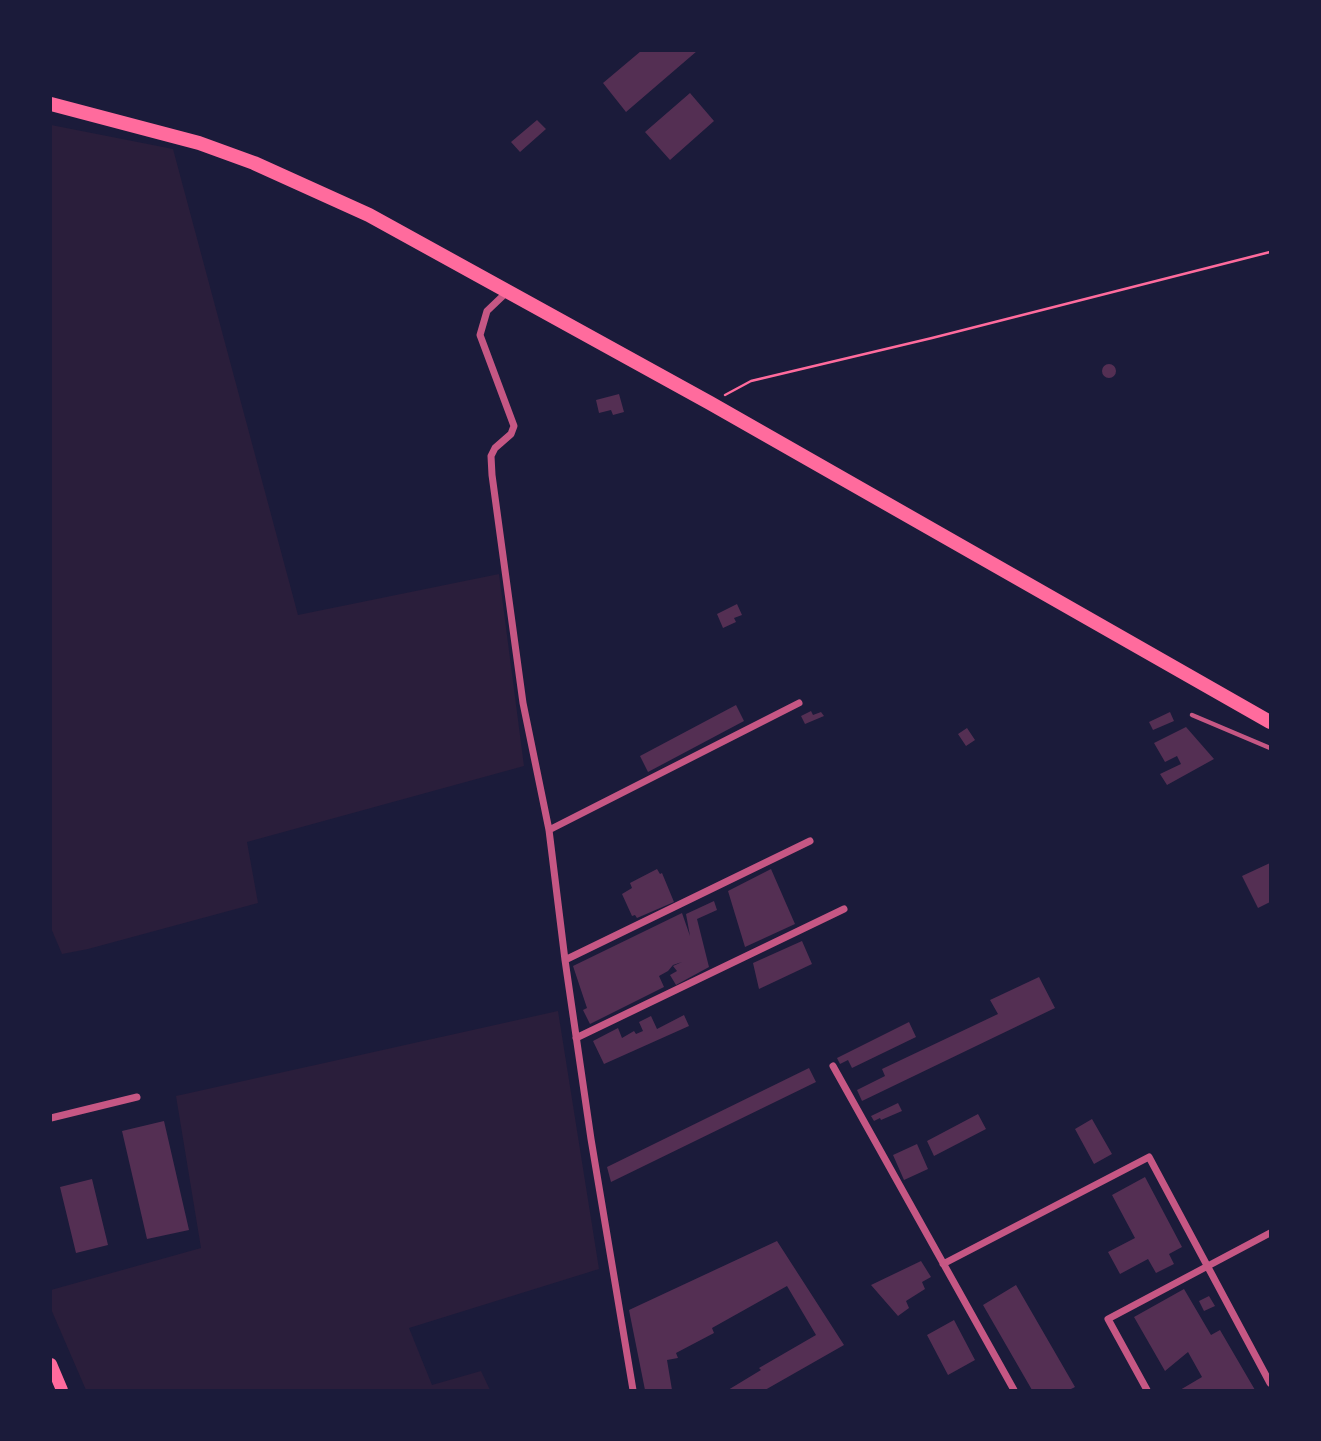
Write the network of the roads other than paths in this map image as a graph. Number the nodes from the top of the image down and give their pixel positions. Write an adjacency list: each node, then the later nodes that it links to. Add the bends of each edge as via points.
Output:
1 (51, 104): 2 (main road, via 199,143 254,163 369,215)
2 (508, 291): 5 (main road); 7 (street, via 487,311 480,335 514,426 491,456 492,475 523,703)
3 (799, 702): 7 (street)
4 (1192, 715): 6 (lane)
5 (1270, 722)
6 (1270, 748)
7 (549, 830): 10 (street)
8 (810, 841): 10 (street)
9 (844, 909): 11 (street)
10 (565, 960): 11 (street)
11 (576, 1038): 21 (street)
12 (833, 1066): 16 (street)
13 (137, 1097): 14 (street)
14 (51, 1118)
15 (1270, 1233): 17 (street)
16 (943, 1264): 17 (street, via 1149,1157); 22 (street)
17 (1206, 1266): 19 (street); 23 (street, via 1108,1319)
18 (51, 1364): 20 (main road)
19 (1270, 1383)
20 (62, 1390)
21 (633, 1390)
22 (1014, 1390)
23 (1147, 1390)

